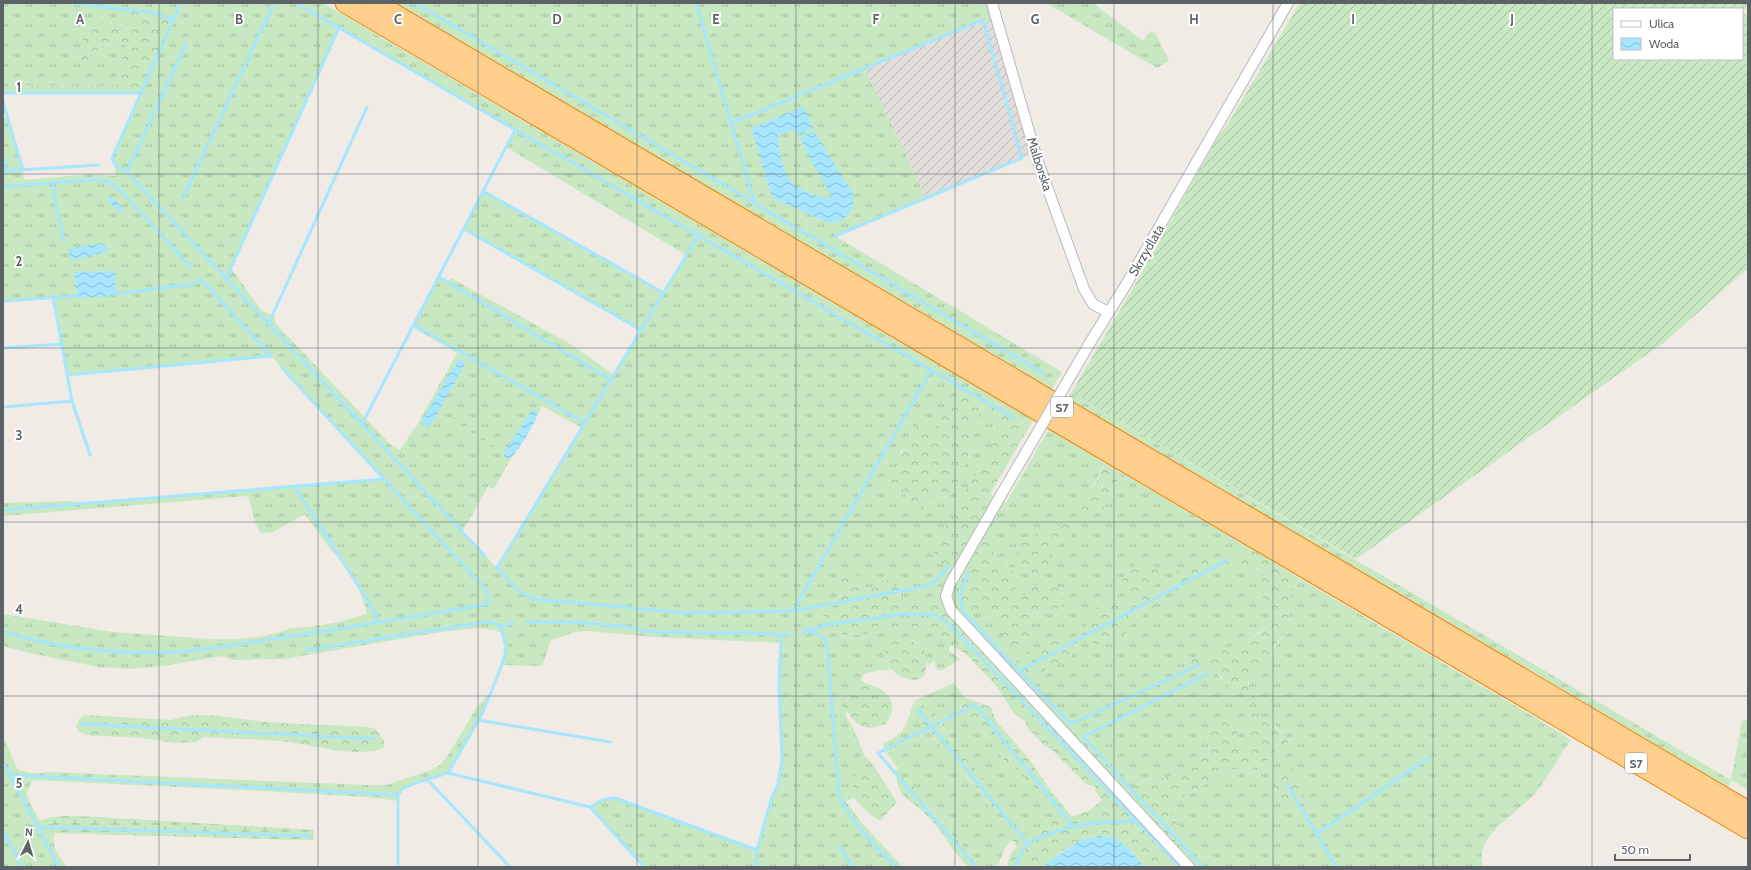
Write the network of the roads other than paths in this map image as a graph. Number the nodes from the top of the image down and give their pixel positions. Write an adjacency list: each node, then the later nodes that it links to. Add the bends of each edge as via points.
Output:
1 (345, 3): 7 (highway, S7)
2 (376, 3): 6 (highway, S7)
3 (992, 3): 5 (street, Malborska, via 1037,159 1084,289 1093,304)
4 (1288, 3): 5 (street, Skrzydlata, via 1127,284)
5 (1108, 312): 8 (street, Skrzydlata, bridge, via 950,584 946,596 950,610)
6 (1748, 812)
7 (1748, 829)
8 (1189, 867)

